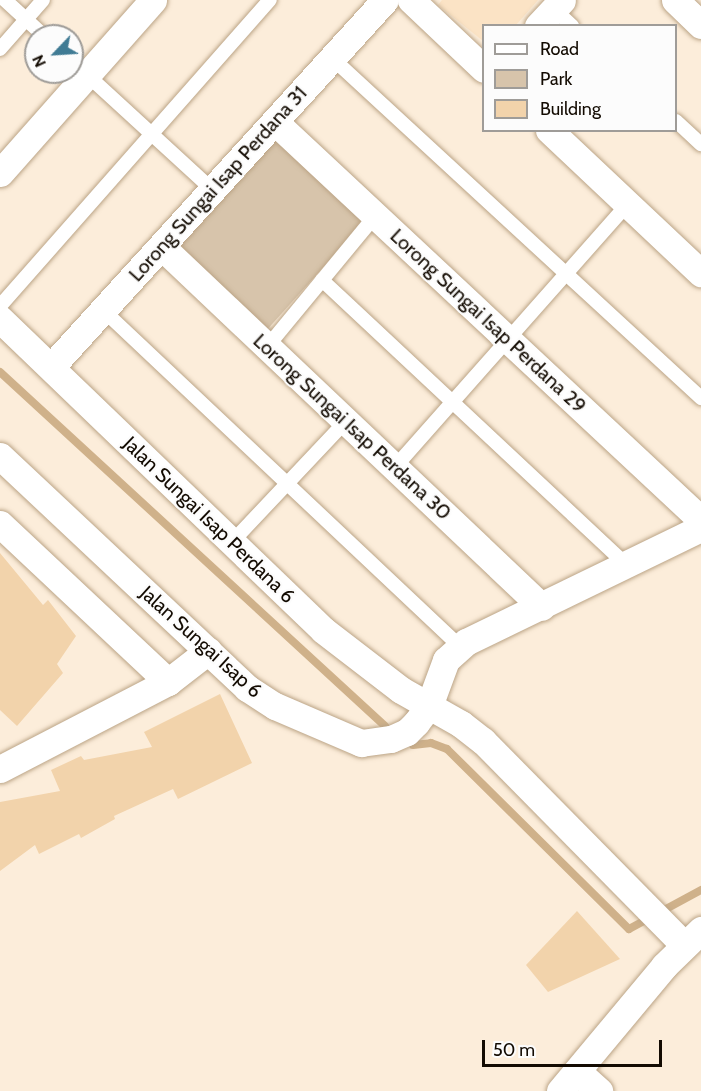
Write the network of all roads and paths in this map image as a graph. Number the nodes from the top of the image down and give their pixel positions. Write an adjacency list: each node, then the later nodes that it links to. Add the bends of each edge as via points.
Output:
1 (5, 0): 8 (lane)
2 (43, 0): 8 (lane)
3 (153, 0): 13 (street)
4 (270, 0): 20 (lane)
5 (385, 0): 12 (street, Lorong Sungai Isap Perdana 31)
6 (411, 0): 14 (street)
7 (675, 0): 10 (street)
8 (26, 20): 9 (lane); 11 (lane)
9 (30, 24)
10 (701, 25)
11 (0, 49)
12 (332, 58): 17 (street, Lorong Sungai Isap Perdana 31); 28 (lane)
13 (84, 63)
14 (482, 68)
15 (84, 73): 20 (lane)
16 (67, 84): 22 (street)
17 (275, 122): 23 (street, Lorong Sungai Isap Perdana 31); 25 (street, Lorong Sungai Isap Perdana 29)
18 (677, 123): 21 (lane)
19 (551, 132): 24 (street)
20 (152, 134): 23 (lane); 30 (lane)
21 (701, 144)
22 (0, 173)
23 (213, 190): 26 (street, Lorong Sungai Isap Perdana 31)
24 (628, 204): 27 (street); 28 (lane)
25 (375, 216): 29 (lane); 33 (street, Lorong Sungai Isap Perdana 29)
26 (162, 247): 31 (street, Lorong Sungai Isap Perdana 31); 34 (street, Lorong Sungai Isap Perdana 30)
27 (698, 265)
28 (566, 273): 33 (lane); 36 (lane)
29 (322, 280): 34 (lane); 37 (lane)
30 (0, 306)
31 (103, 310): 35 (street, Lorong Sungai Isap Perdana 31); 41 (lane)
32 (0, 319): 35 (street, Jalan Sungai Isap Perdana 6)
33 (507, 338): 37 (lane); 42 (street, Lorong Sungai Isap Perdana 29)
34 (267, 346): 38 (street, Lorong Sungai Isap Perdana 30)
35 (51, 367): 45 (street, Jalan Sungai Isap Perdana 6)
36 (701, 398)
37 (452, 402): 40 (lane); 46 (lane)
38 (346, 421): 40 (street, Lorong Sungai Isap Perdana 30); 41 (lane)
39 (0, 456): 49 (street, Jalan Sungai Isap 6)
40 (395, 467): 47 (street, Lorong Sungai Isap Perdana 30)
41 (287, 484): 45 (lane); 48 (lane)
42 (701, 520)
43 (0, 524): 50 (street)
44 (701, 528): 46 (street)
45 (232, 542): 51 (street, Jalan Sungai Isap Perdana 6, via 323,630 385,679)
46 (627, 565): 47 (street)
47 (542, 606): 48 (street)
48 (460, 646): 51 (street, Jalan Sungai Isap 6, via 446,660)
49 (208, 651): 50 (street); 51 (street, Jalan Sungai Isap 6, via 247,688 275,706 361,743 375,743 406,732)
50 (168, 682): 52 (street)
51 (429, 705): 53 (street, Jalan Sungai Isap Perdana 6, via 483,741)
52 (0, 769)
53 (692, 938): 54 (street)
54 (568, 1081): 55 (street)
55 (599, 1091)

